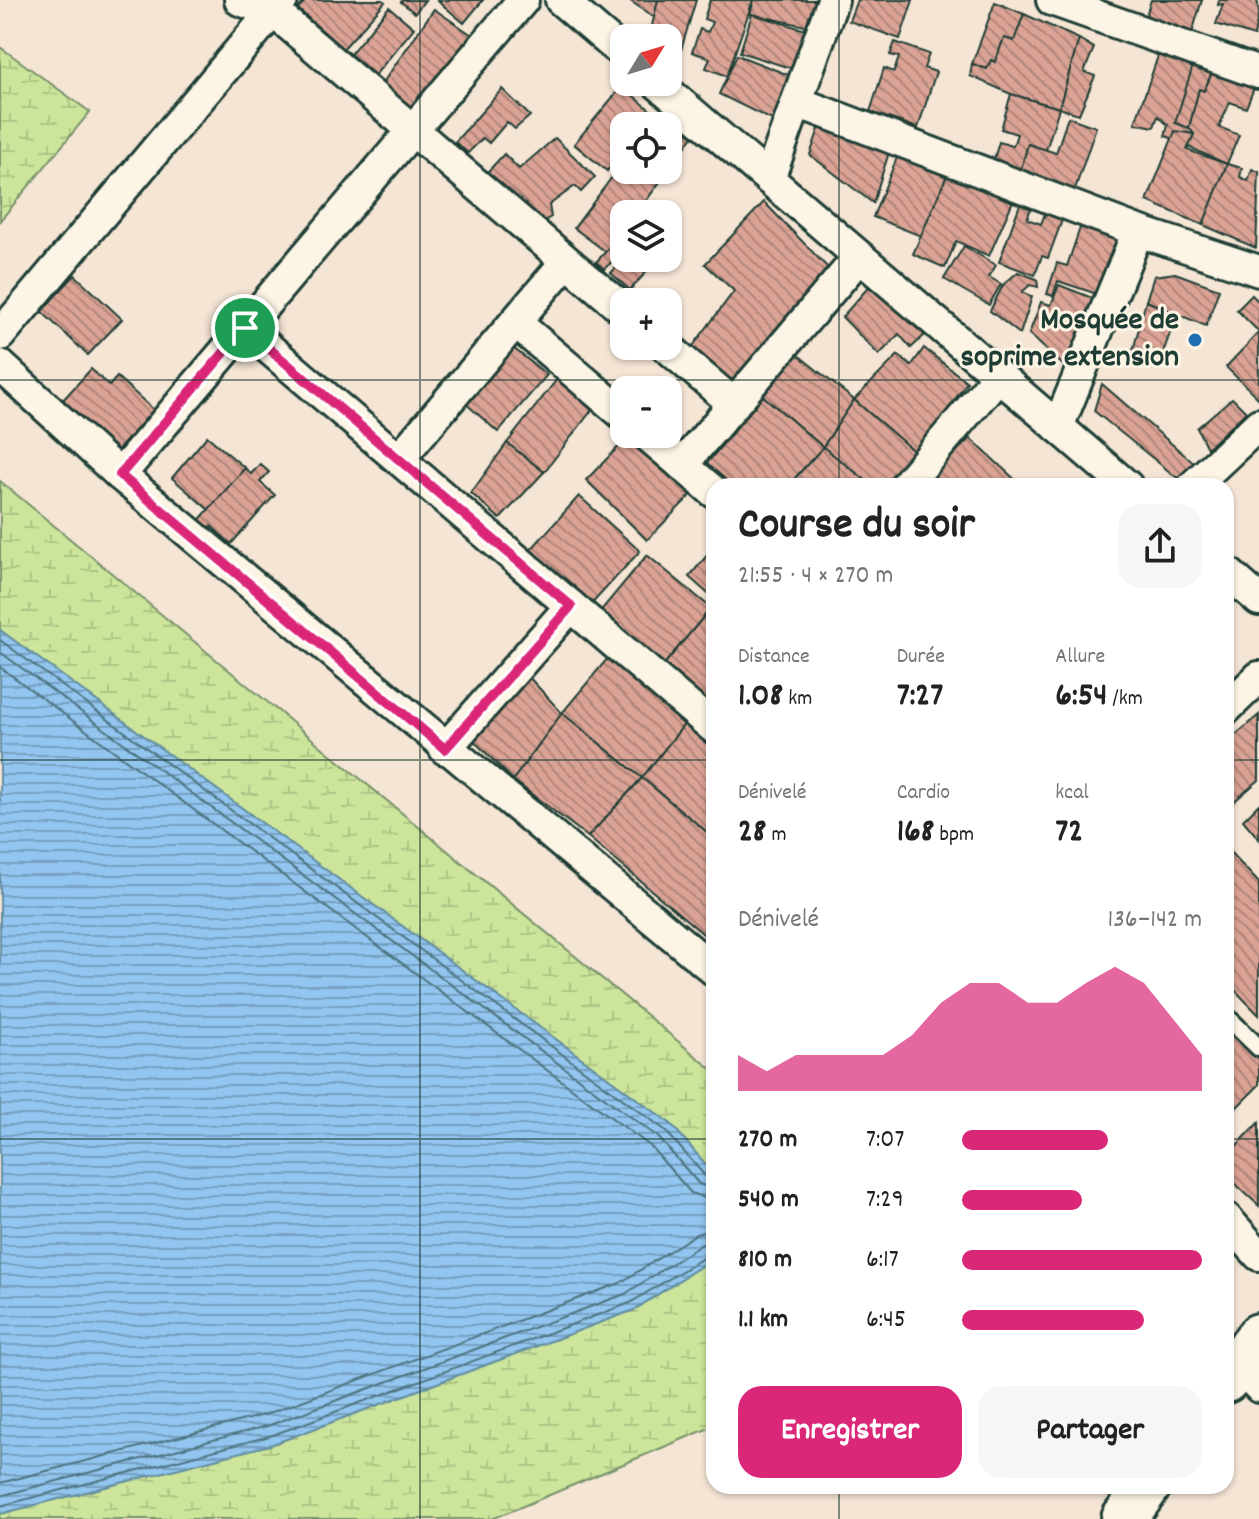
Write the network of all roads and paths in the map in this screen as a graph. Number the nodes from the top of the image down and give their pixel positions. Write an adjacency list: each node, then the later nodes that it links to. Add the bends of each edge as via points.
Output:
1 (240, 0): 6 (street)
2 (523, 0): 11 (street)
3 (561, 0): 7 (street)
4 (833, 0): 10 (street)
5 (1052, 0): 8 (street)
6 (278, 6): 11 (street); 20 (street)
7 (610, 42)
8 (1259, 73)
9 (672, 96): 12 (street)
10 (797, 102): 12 (street); 13 (street)
11 (412, 130): 15 (street); 19 (street)
12 (769, 179): 14 (street)
13 (1138, 231): 16 (street); 27 (street)
14 (859, 257): 23 (street); 25 (street)
15 (566, 262): 17 (street); 18 (street)
16 (1259, 271)
17 (610, 298)
18 (515, 322): 24 (street); 29 (street)
19 (245, 328): 29 (street); 31 (street)
20 (0, 335)
21 (682, 360): 25 (street)
22 (0, 365): 31 (street)
23 (998, 376): 27 (street); 32 (street)
24 (610, 403)
25 (734, 404): 30 (street)
26 (1259, 424): 34 (street)
27 (1058, 427): 33 (street)
28 (662, 448): 30 (street)
29 (399, 459): 38 (street)
30 (682, 465): 35 (street)
31 (120, 475): 42 (street)
32 (912, 478)
33 (1118, 478)
34 (1202, 478)
35 (706, 485)
36 (1234, 578): 37 (street)
37 (1259, 600)
38 (571, 606): 41 (street); 42 (street)
39 (1259, 677): 40 (street)
40 (1234, 701)
41 (706, 716)
42 (445, 749): 43 (street)
43 (706, 963)
44 (1234, 1024): 45 (lane)
45 (1259, 1048)
46 (1234, 1227): 47 (street)
47 (1259, 1255)
48 (1142, 1494): 49 (main road)
49 (1124, 1519)

